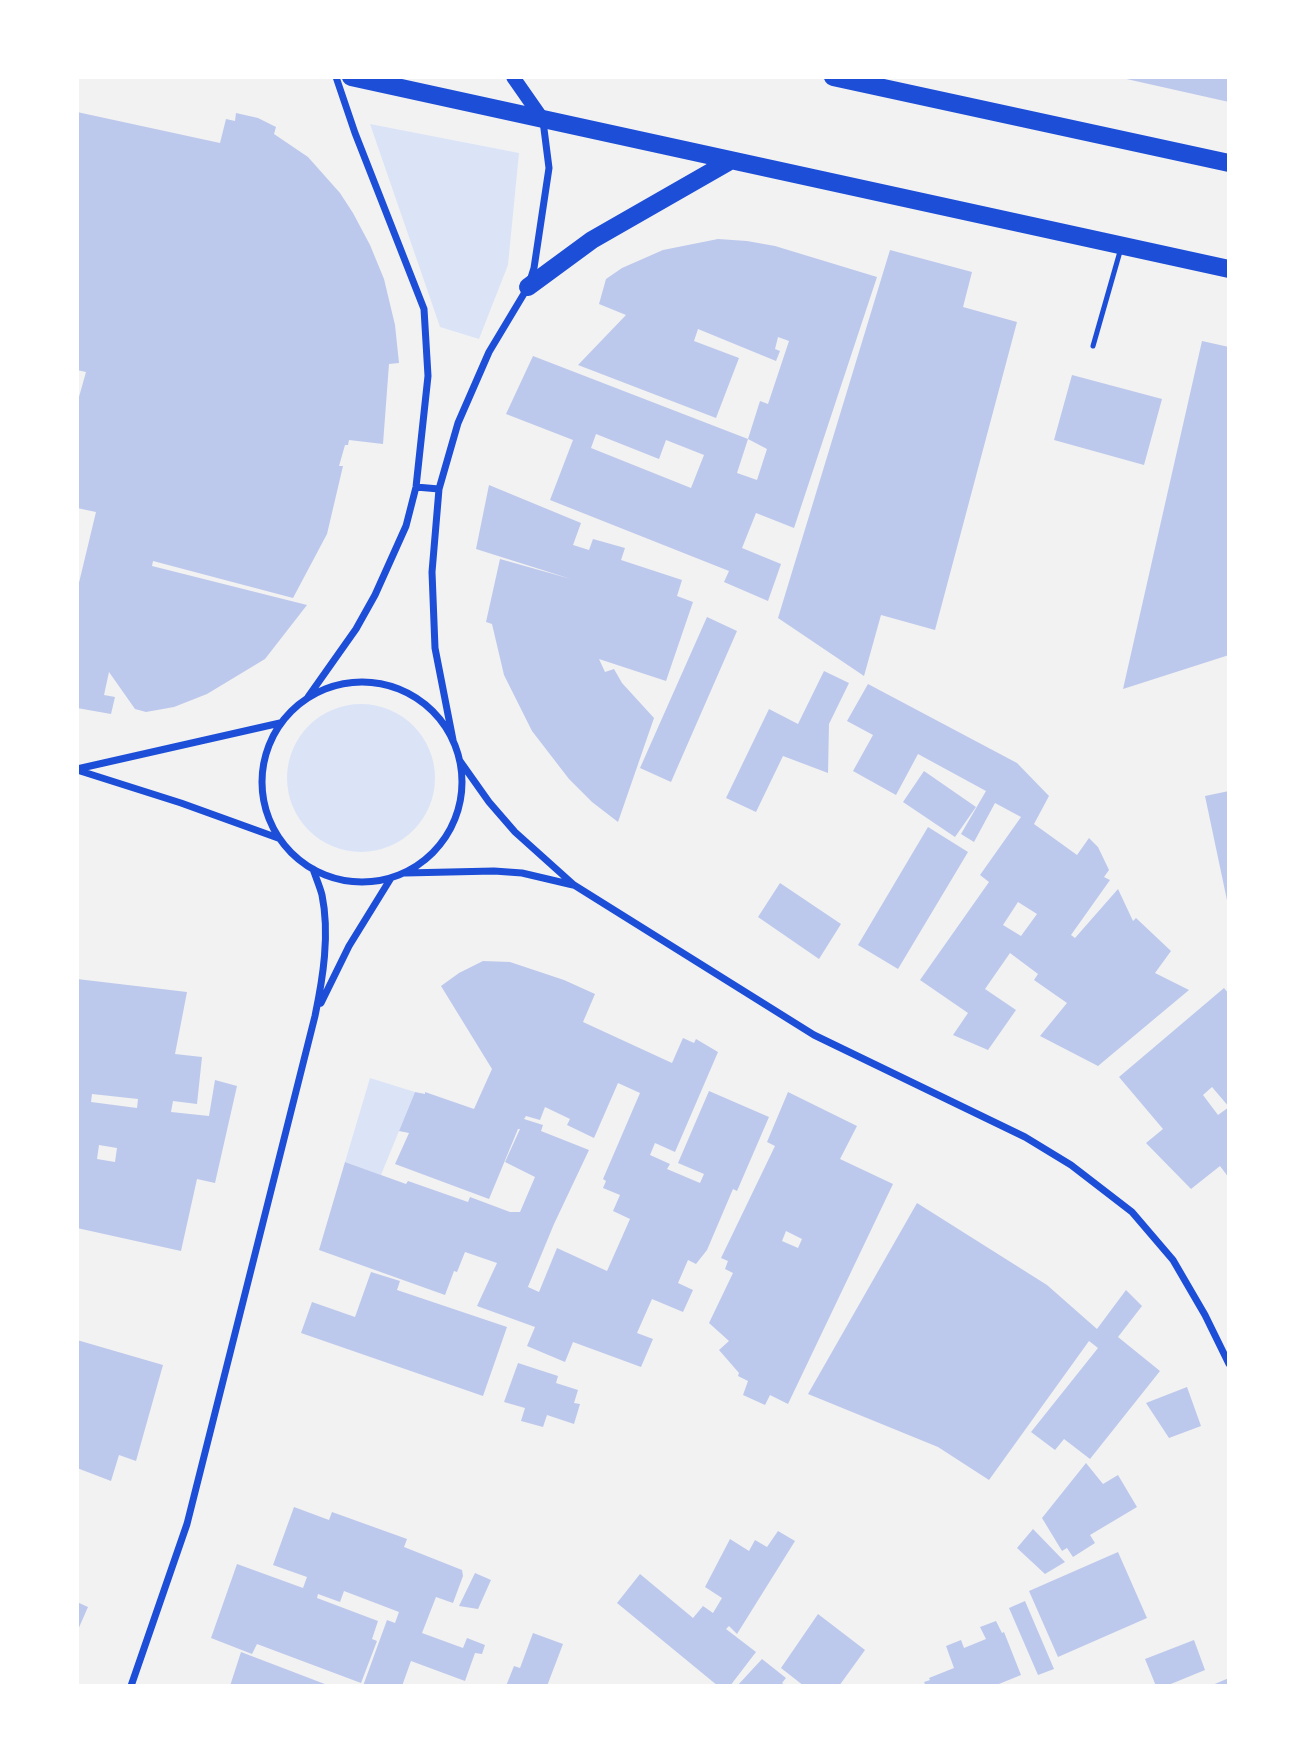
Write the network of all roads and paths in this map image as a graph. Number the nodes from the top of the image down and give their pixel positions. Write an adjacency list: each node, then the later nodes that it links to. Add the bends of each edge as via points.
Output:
1 (336, 77): 13 (street, via 424,309 428,376)
2 (351, 77): 6 (main road)
3 (513, 77): 6 (main road)
4 (833, 77): 5 (main road)
5 (878, 82): 8 (main road)
6 (543, 120): 7 (main road); 11 (street, via 549,168)
7 (730, 160): 9 (main road); 11 (main road, via 592,240)
8 (1229, 163)
9 (1122, 245): 10 (main road); 12 (lane)
10 (1229, 269)
11 (528, 287): 14 (street, via 489,352 458,423)
12 (1093, 346)
13 (416, 487): 14 (street); 15 (street, via 406,526 375,596)
14 (439, 489): 17 (street, via 432,572 435,648)
15 (308, 697): 16 (street); 17 (street, via 339,684 373,683 405,692 433,712)
16 (280, 723): 19 (street); 20 (street, via 261,780 265,810)
17 (453, 740): 18 (street)
18 (460, 761): 22 (street, via 462,796 452,827 432,854); 24 (street, via 502,818)
19 (77, 769): 20 (street)
20 (278, 838): 21 (street, via 293,856)
21 (313, 869): 23 (street, via 365,883); 25 (street, via 322,895 324,926)
22 (404, 873): 23 (street); 24 (street, via 522,873)
23 (391, 878): 25 (street, via 349,946)
24 (574, 886): 26 (street, via 814,1035 1026,1137 1071,1165 1132,1212 1173,1260)
25 (315, 1016): 27 (street, via 187,1524)
26 (1229, 1364)
27 (131, 1686)

